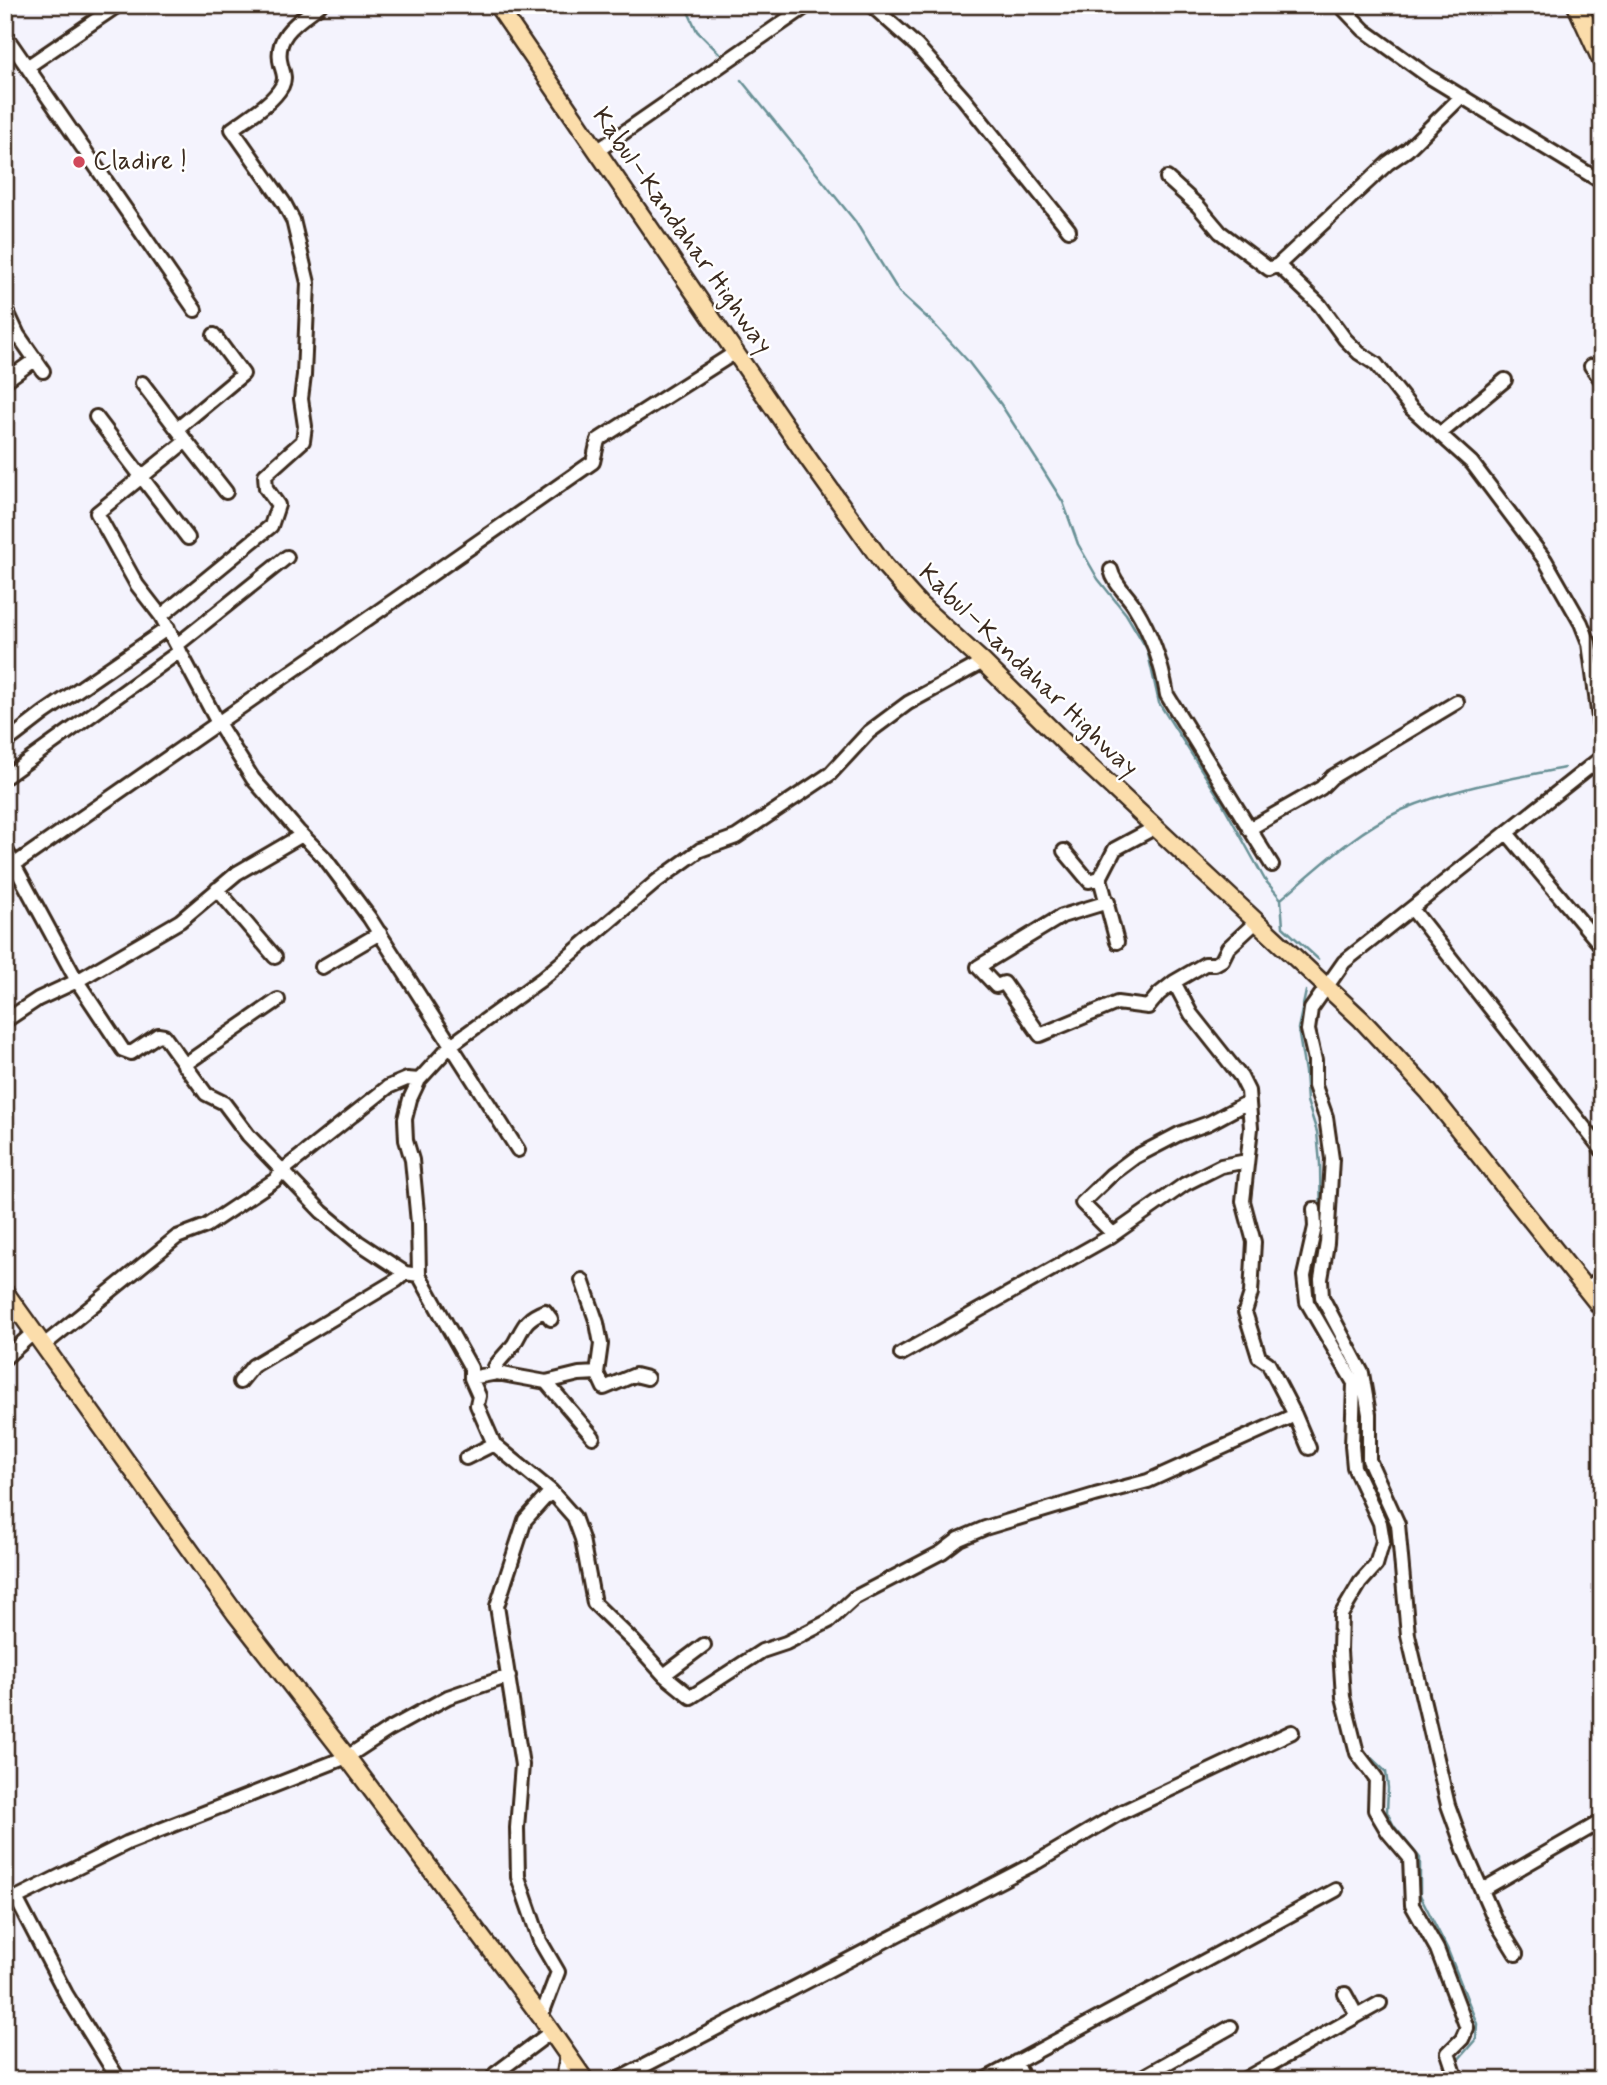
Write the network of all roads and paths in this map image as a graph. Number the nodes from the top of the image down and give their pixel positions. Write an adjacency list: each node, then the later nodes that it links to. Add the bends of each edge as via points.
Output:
1 (118, 5): 10 (street)
2 (320, 5): 39 (street, via 281,41 282,86 232,129 284,203 299,243 308,283 303,441 265,475 266,488 278,505 271,526)
3 (497, 5): 12 (main road, Kabul–Kandahar Highway)
4 (808, 5): 12 (street)
5 (871, 5): 15 (street, via 917,46 964,99)
6 (1340, 5): 11 (street, via 1364,30)
7 (1577, 5): 9 (highway)
8 (5, 36): 10 (street)
9 (1602, 60)
10 (27, 67): 18 (street)
11 (1462, 96): 14 (street); 16 (street)
12 (597, 151): 22 (main road, Kabul–Kandahar Highway)
13 (1167, 178): 16 (street, via 1220,232 1269,269)
14 (1602, 183)
15 (1069, 230)
16 (1278, 265): 32 (street, via 1320,305 1345,340 1376,364 1411,408)
17 (5, 307): 19 (street)
18 (195, 310)
19 (18, 335): 21 (street); 23 (street)
20 (214, 335): 31 (street, via 243,374)
21 (5, 344)
22 (736, 352): 42 (main road, Kabul–Kandahar Highway, via 885,566 919,605); 44 (street, via 598,440 593,462)
23 (36, 359): 25 (street); 27 (street)
24 (1591, 366): 28 (street)
25 (43, 371)
26 (1504, 380): 32 (street)
27 (5, 381)
28 (1602, 381)
29 (142, 383): 31 (street)
30 (96, 417): 34 (street)
31 (177, 429): 33 (street)
32 (1441, 433): 45 (street, via 1516,518 1581,623 1589,643)
33 (186, 441): 34 (street); 35 (street)
34 (140, 477): 36 (street); 39 (street, via 97,513 137,585)
35 (226, 492)
36 (188, 538)
37 (287, 557): 41 (street)
38 (1111, 570): 50 (street, via 1143,622 1167,695)
39 (161, 616): 40 (street)
40 (168, 628): 41 (street); 46 (street)
41 (179, 648): 44 (street); 48 (street)
42 (983, 662): 49 (main road, Kabul–Kandahar Highway); 72 (street, via 869,732 830,774 736,837 700,850 657,881 542,979)
43 (1457, 702): 50 (street)
44 (218, 723): 52 (street, via 253,779); 56 (street)
45 (1602, 741)
46 (5, 743)
47 (1602, 757): 51 (street)
48 (7, 776)
49 (1156, 827): 57 (street, via 1115,849); 61 (main road, Kabul–Kandahar Highway)
50 (1249, 829): 55 (street)
51 (1507, 833): 60 (street); 64 (street)
52 (302, 835): 58 (street); 62 (street, via 338,874)
53 (5, 848): 56 (street)
54 (1064, 851): 57 (street, via 1090,881)
55 (1272, 865)
56 (10, 867): 67 (street)
57 (1100, 878): 59 (street)
58 (217, 889): 65 (street); 67 (street, via 180,921)
59 (1108, 902): 63 (street); 68 (street, via 1062,916 978,967 996,986 1004,983 1040,1035 1117,1003 1148,1006)
60 (1412, 909): 69 (street, via 1344,962); 77 (street)
61 (1257, 921): 68 (street, via 1228,948 1222,960); 69 (main road, Kabul–Kandahar Highway)
62 (380, 933): 66 (street); 72 (street)
63 (1117, 942)
64 (1602, 947)
65 (275, 957)
66 (322, 967)
67 (76, 981): 71 (street); 73 (street, via 127,1053 161,1035)
68 (1174, 982): 75 (street, via 1191,1014 1241,1077)
69 (1325, 986): 86 (main road, Kabul–Kandahar Highway, via 1428,1091); 87 (street, via 1311,1010 1308,1030 1332,1159)
70 (278, 1000): 73 (street)
71 (5, 1021)
72 (452, 1045): 74 (street); 76 (street)
73 (184, 1065): 79 (street, via 206,1094 224,1103)
74 (419, 1080): 79 (street, via 407,1079 388,1087); 83 (street, via 405,1119 418,1223)
75 (1248, 1102): 78 (street); 81 (street, via 1135,1157 1082,1203)
76 (518, 1150)
77 (1602, 1150)
78 (1247, 1161): 81 (street, via 1221,1166 1185,1184); 102 (street, via 1243,1201 1254,1242 1251,1293 1245,1312 1259,1357 1268,1363)
79 (282, 1171): 82 (street, via 321,1212); 92 (street, via 275,1181 206,1226 177,1237)
80 (1314, 1209): 89 (street, via 1315,1227 1304,1276)
81 (1113, 1234): 93 (street)
82 (405, 1273): 83 (street); 100 (street, via 253,1366)
83 (419, 1275): 97 (street, via 471,1368)
84 (1602, 1278): 86 (street)
85 (582, 1280): 96 (street, via 601,1344)
86 (1586, 1289): 90 (main road, Kabul–Kandahar Highway)
87 (1322, 1292): 89 (street); 99 (street, via 1362,1373)
88 (7, 1299): 92 (main road)
89 (1306, 1300): 99 (street)
90 (1602, 1309)
91 (551, 1319): 95 (street, via 545,1311 525,1322 497,1363)
92 (38, 1339): 94 (street); 112 (main road)
93 (901, 1354)
94 (5, 1358)
95 (497, 1373): 97 (street); 101 (street)
96 (597, 1373): 98 (street, via 604,1388 635,1375); 101 (street)
97 (471, 1378): 104 (street)
98 (647, 1378)
99 (1358, 1381): 115 (street, via 1369,1415 1369,1460 1398,1524 1411,1648 1448,1805); 137 (street, via 1354,1467 1380,1523 1383,1541 1376,1565 1341,1615 1343,1697 1357,1753 1376,1778 1375,1810 1410,1858 1412,1905 1437,1949 1467,2028 1448,2053)
100 (240, 1382)
101 (546, 1382): 103 (street)
102 (1295, 1415): 105 (street); 109 (street, via 1148,1481 959,1539 854,1598 829,1621 762,1651 695,1697)
103 (593, 1437)
104 (494, 1444): 106 (street); 107 (street)
105 (1309, 1448)
106 (466, 1458)
107 (551, 1490): 109 (street, via 574,1517 594,1603); 110 (street, via 525,1520 498,1606)
108 (704, 1645): 109 (street)
109 (664, 1675)
110 (509, 1676): 112 (street, via 448,1697); 122 (street, via 522,1765 518,1877 540,1941 558,1972)
111 (1292, 1732): 132 (street, via 1118,1814 1037,1862)
112 (346, 1757): 116 (street, via 127,1843); 122 (main road)
113 (1602, 1821): 115 (street)
114 (1336, 1890): 126 (street)
115 (1482, 1890): 118 (street)
116 (16, 1898): 117 (street); 128 (street, via 66,1994)
117 (5, 1906)
118 (1516, 1954)
119 (1345, 1994): 121 (street)
120 (1380, 2004): 121 (street)
121 (1357, 2016): 127 (street)
122 (541, 2017): 124 (main road)
123 (1231, 2027): 135 (street)
124 (551, 2032): 125 (main road); 129 (street)
125 (567, 2055): 130 (street); 131 (main road)
126 (1016, 2062): 133 (street); 134 (street)
127 (1265, 2074): 136 (street)
128 (119, 2080)
129 (493, 2080)
130 (562, 2080)
131 (585, 2080)
132 (617, 2080)
133 (984, 2080)
134 (1024, 2080)
135 (1137, 2080)
136 (1243, 2080)
137 (1457, 2080)

